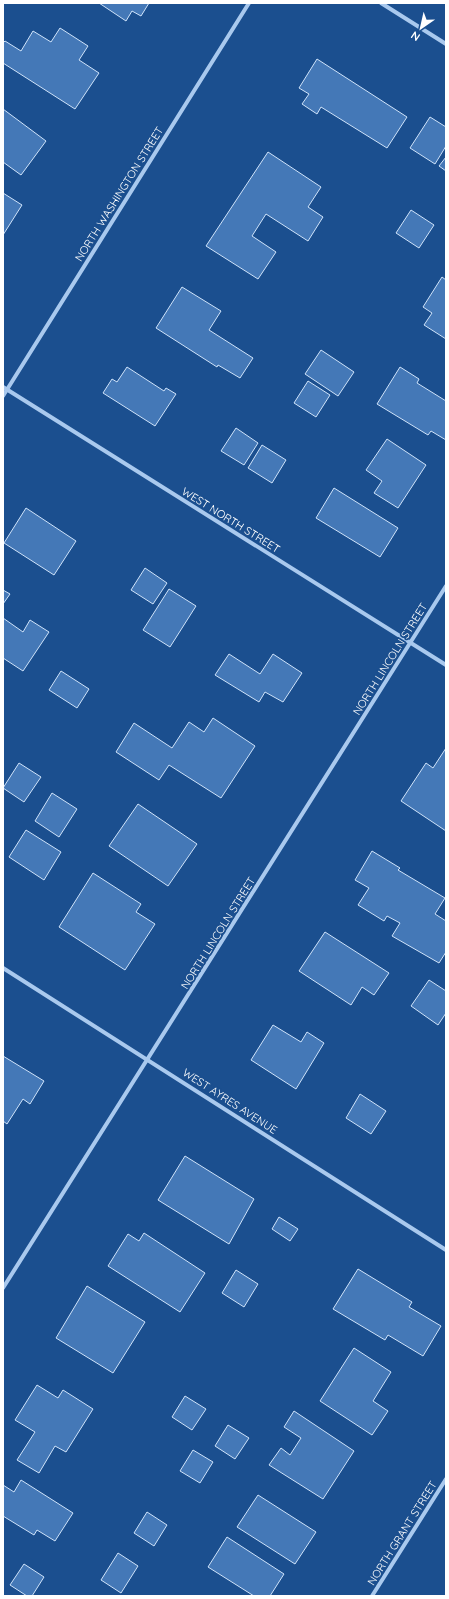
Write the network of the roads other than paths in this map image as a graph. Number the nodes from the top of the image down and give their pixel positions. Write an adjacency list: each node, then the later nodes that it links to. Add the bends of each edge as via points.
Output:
1 (249, 3): 4 (street, NORTH WASHINGTON STREET)
2 (381, 3): 3 (street)
3 (446, 44)
4 (5, 388): 5 (street, NORTH WASHINGTON STREET); 7 (street, WEST NORTH STREET)
5 (3, 396)
6 (446, 586): 7 (street, NORTH LINCOLN STREET)
7 (410, 643): 8 (street, WEST NORTH STREET); 10 (street, NORTH LINCOLN STREET)
8 (446, 665)
9 (3, 968): 10 (street, WEST AYRES AVENUE)
10 (148, 1060): 11 (street, WEST AYRES AVENUE); 12 (street, NORTH LINCOLN STREET)
11 (446, 1250)
12 (3, 1288)
13 (446, 1479): 14 (street, NORTH GRANT STREET)
14 (372, 1596)

